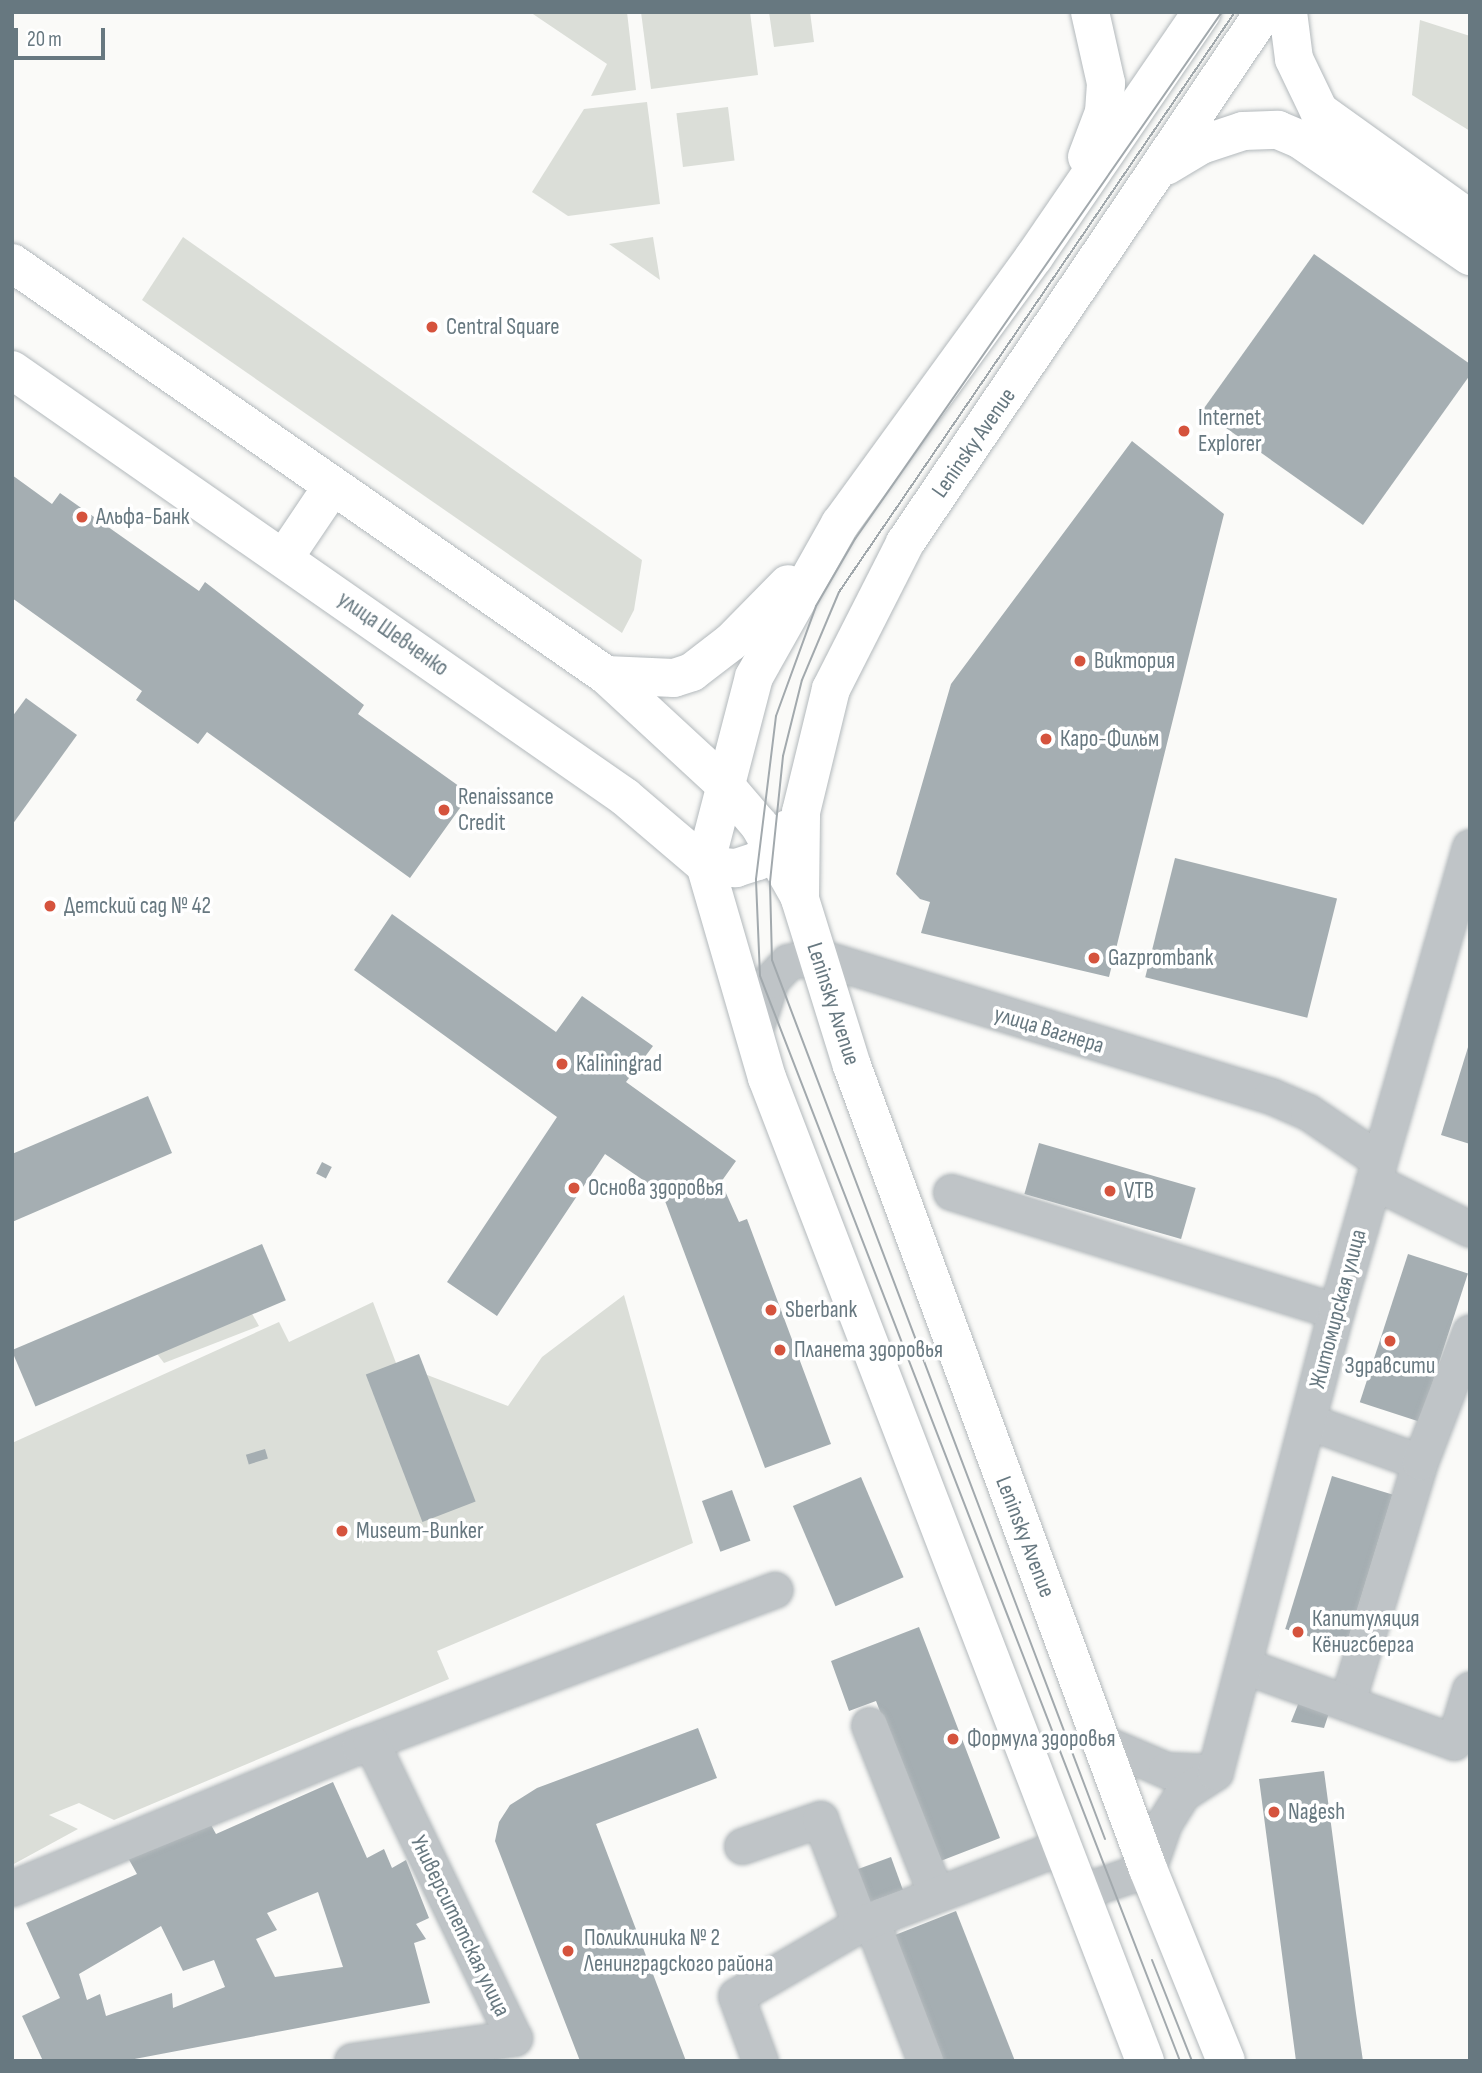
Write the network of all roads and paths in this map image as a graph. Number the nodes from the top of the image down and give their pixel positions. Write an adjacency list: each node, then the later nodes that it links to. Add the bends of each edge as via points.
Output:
1 (1090, 12): 6 (main road, via 1103,51 1104,112)
2 (1202, 12): 6 (main road)
3 (1264, 12): 5 (main road, Leninsky Avenue)
4 (1288, 12): 7 (main road, via 1294,59 1319,111)
5 (1161, 169): 8 (main road, via 1222,138 1278,130 1301,140); 16 (main road, Leninsky Avenue, via 905,542 831,689)
6 (1068, 208): 12 (main road)
7 (1470, 219)
8 (1470, 257)
9 (12, 263): 11 (main road)
10 (14, 374): 13 (main road, улица Шевченко)
11 (331, 488): 13 (main road); 14 (main road)
12 (840, 524): 14 (main road, via 769,607 692,672 674,678); 15 (main road, via 754,677)
13 (284, 558): 19 (main road, улица Шевченко, via 625,797)
14 (606, 675): 15 (main road)
15 (724, 784): 17 (main road); 19 (main road)
16 (801, 812): 17 (main road); 20 (main road, Leninsky Avenue)
17 (773, 847): 19 (main road, via 758,861 736,868); 20 (main road)
18 (1470, 847): 23 (street, Житомирская улица)
19 (705, 865): 22 (main road)
20 (800, 899): 21 (main road, Leninsky Avenue)
21 (816, 956): 22 (street, via 788,962 771,980); 23 (street, улица Вагнера, via 1271,1096 1308,1112); 36 (main road, Leninsky Avenue)
22 (752, 1036): 39 (main road)
23 (1376, 1171): 25 (street, улица Вагнера); 26 (street, Житомирская улица)
24 (951, 1192): 26 (street)
25 (1470, 1230)
26 (1336, 1311): 28 (street, Житомирская улица)
27 (1470, 1332): 29 (street)
28 (1307, 1421): 29 (street); 31 (street, Житомирская улица)
29 (1420, 1462): 33 (street)
30 (775, 1590): 35 (street)
31 (1245, 1666): 33 (street); 37 (street, Житомирская улица)
32 (1470, 1689): 33 (street, via 1454,1742)
33 (1347, 1702)
34 (869, 1725): 43 (street)
35 (371, 1742): 41 (street); 45 (street, Университетская улица, via 514,2038)
36 (1101, 1742): 37 (street, via 1166,1770); 40 (main road, Leninsky Avenue)
37 (1215, 1772): 40 (street, via 1183,1793 1164,1823)
38 (742, 1846): 44 (street, via 820,1819)
39 (1063, 1846): 42 (main road); 43 (street)
40 (1148, 1869): 42 (street); 49 (main road, Leninsky Avenue)
41 (12, 1888)
42 (1080, 1892): 48 (main road)
43 (936, 1894): 44 (street)
44 (865, 1922): 46 (street, via 736,1996); 47 (street)
45 (352, 2061)
46 (760, 2061)
47 (925, 2061)
48 (1145, 2061)
49 (1226, 2061)

